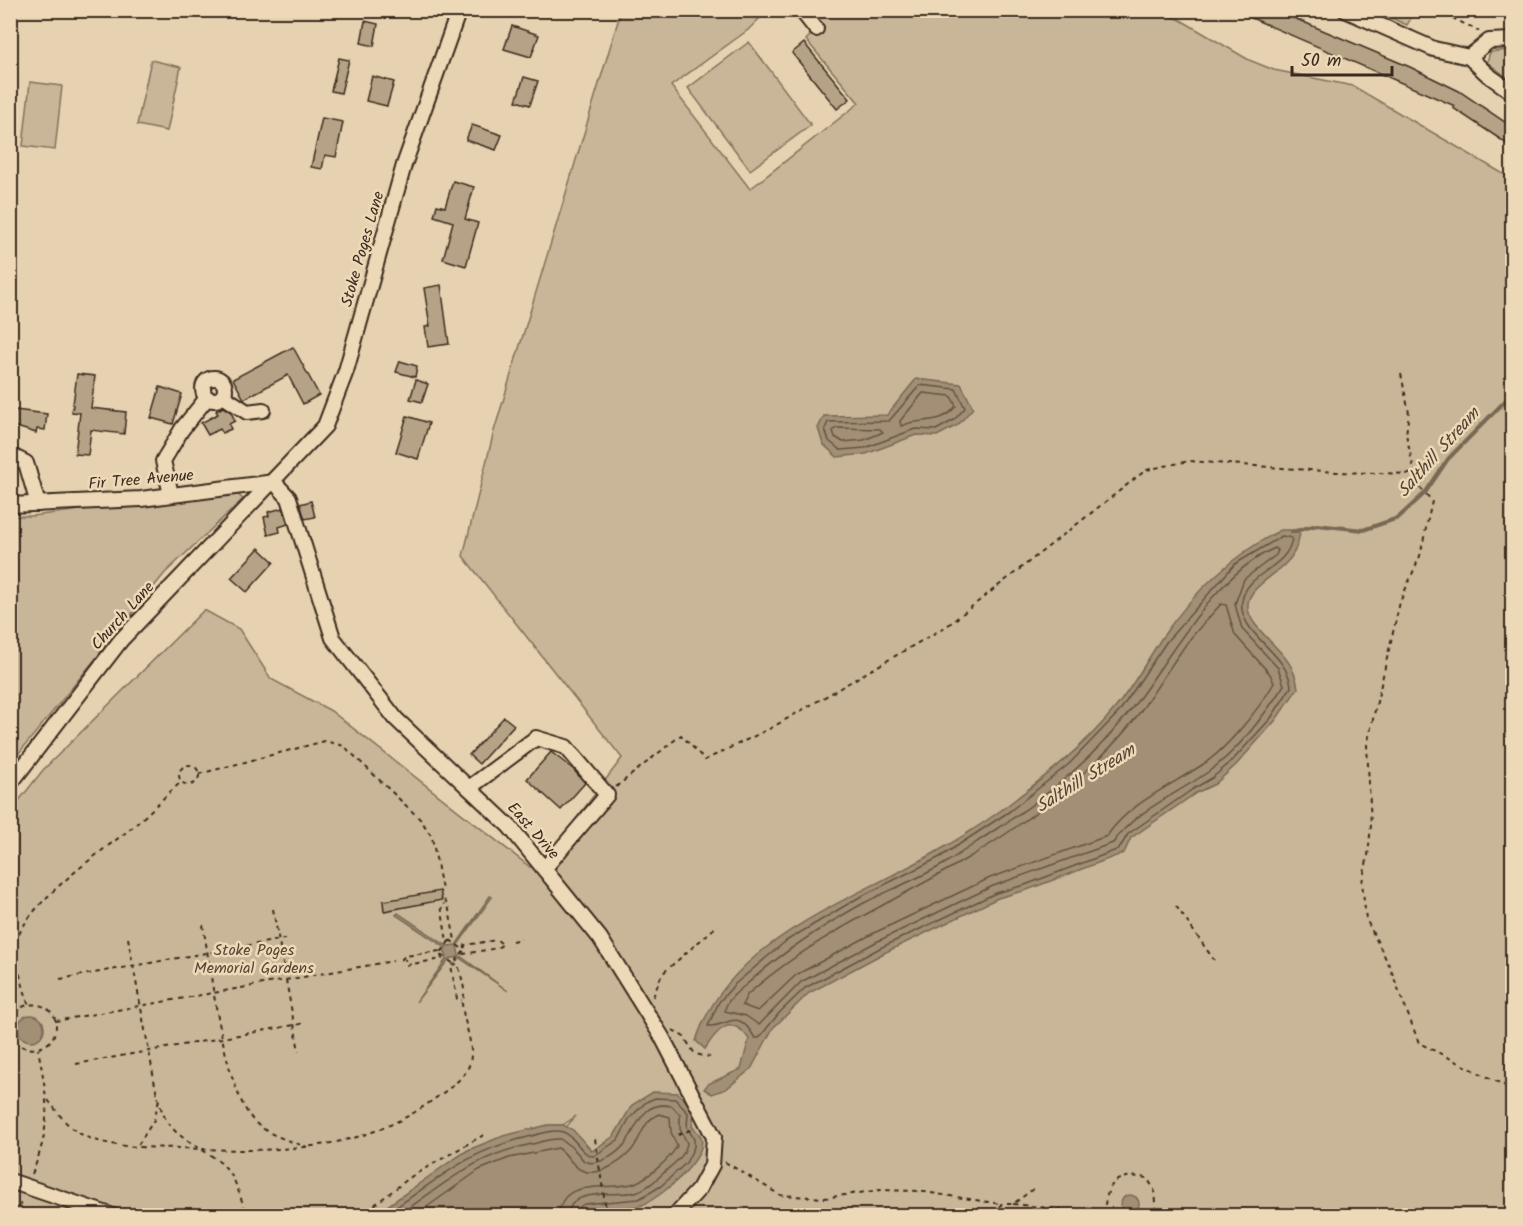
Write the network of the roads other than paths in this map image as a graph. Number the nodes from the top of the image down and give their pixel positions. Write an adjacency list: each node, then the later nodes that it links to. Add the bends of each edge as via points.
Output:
1 (459, 10): 12 (street, Stoke Poges Lane, via 404,165 346,371 324,426)
2 (801, 10): 4 (street)
3 (1345, 10): 6 (street, via 1434,49)
4 (816, 29)
5 (1512, 39): 6 (street, via 1489,41)
6 (1469, 57): 7 (street)
7 (1512, 92)
8 (223, 396): 9 (street, via 217,400); 9 (street, via 223,382 213,378 204,384); 10 (street, via 246,412)
9 (207, 398): 13 (street, via 164,460)
10 (263, 410)
11 (10, 455): 14 (street, via 26,463)
12 (274, 482): 13 (street, Fir Tree Avenue); 16 (street, Church Lane, via 121,640); 17 (street, East Drive, via 289,498 333,638 396,719)
13 (171, 494): 14 (street, Fir Tree Avenue)
14 (38, 504): 15 (street, Fir Tree Avenue)
15 (10, 505)
16 (10, 784)
17 (469, 788): 18 (street, East Drive, via 510,827); 18 (street, via 536,738 566,747 608,795)
18 (544, 868): 21 (street, East Drive, via 600,938 652,1021 714,1137 711,1165 699,1189)
19 (10, 1181): 20 (street)
20 (113, 1215)
21 (675, 1215)

